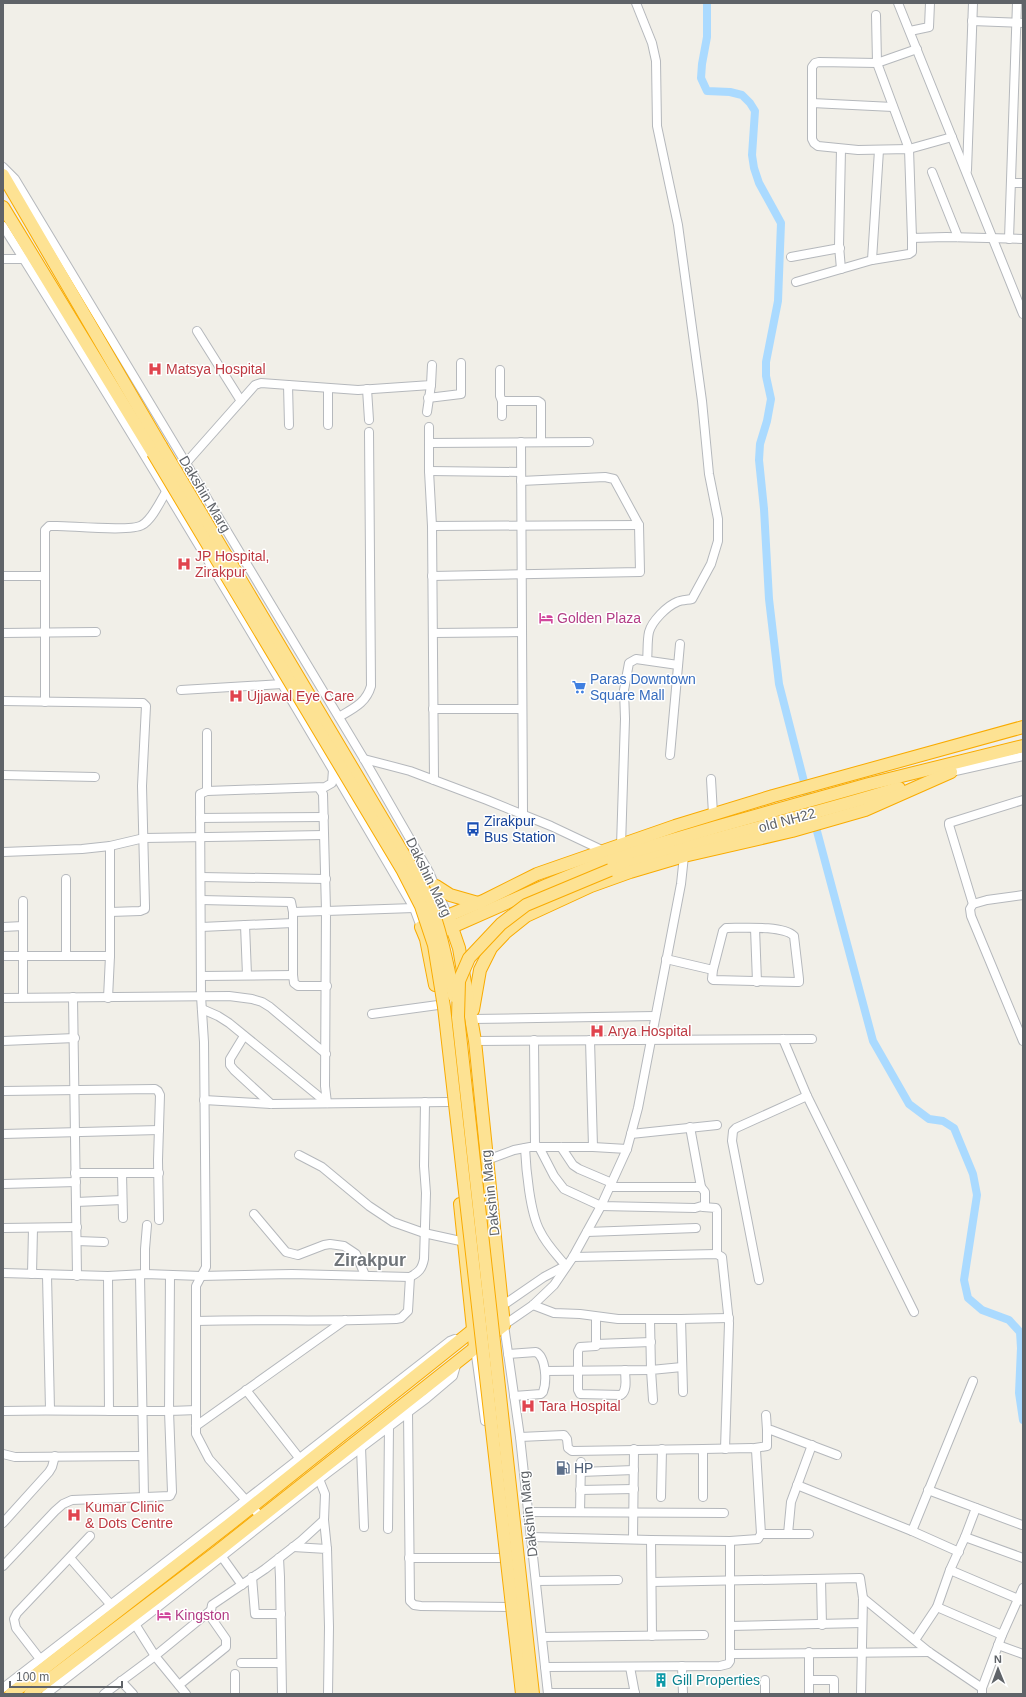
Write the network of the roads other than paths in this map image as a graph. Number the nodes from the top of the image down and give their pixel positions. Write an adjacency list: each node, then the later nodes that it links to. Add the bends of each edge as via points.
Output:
1 (636, 3): 82 (street, via 652,43 656,61 657,126 678,225 702,401 709,474 718,518 718,541 711,564 692,599 676,602 667,608 650,630)
2 (898, 3): 9 (street)
3 (930, 3): 9 (street, via 929,27)
4 (973, 3): 7 (street)
5 (1017, 3): 8 (street)
6 (876, 15): 11 (street)
7 (972, 21): 8 (street); 20 (street)
8 (1020, 23): 22 (street)
9 (910, 31): 10 (street)
10 (917, 49): 11 (street); 14 (street)
11 (877, 63): 12 (street, via 814,64); 13 (street)
12 (812, 104): 13 (street); 15 (street, via 814,143 818,146)
13 (893, 107): 16 (street)
14 (952, 137): 16 (street); 20 (street)
15 (841, 149): 17 (street); 31 (street)
16 (909, 149): 17 (street); 27 (street)
17 (879, 150): 35 (street)
18 (3, 167): 62 (street, Dakshin Marg, via 15,179)
19 (932, 172): 26 (street)
20 (967, 174): 28 (street)
21 (3, 175): 61 (highway, Dakshin Marg)
22 (1011, 183): 23 (street); 29 (street)
23 (1023, 183)
24 (3, 207): 61 (highway, Dakshin Marg)
25 (3, 226): 34 (street, Dakshin Marg)
26 (958, 237): 27 (street); 28 (street)
27 (912, 238): 35 (street, via 913,248 909,254)
28 (992, 238): 29 (street); 38 (street)
29 (1009, 238): 30 (street)
30 (1023, 239)
31 (840, 248): 32 (street); 36 (street)
32 (791, 257)
33 (3, 259): 34 (street)
34 (24, 260): 66 (street, Dakshin Marg)
35 (872, 260): 36 (street)
36 (841, 269): 37 (street)
37 (796, 282)
38 (1023, 314)
39 (197, 330): 48 (street)
40 (461, 363): 47 (street, via 461,394)
41 (432, 365): 44 (street)
42 (500, 370): 49 (street)
43 (288, 385): 45 (street); 48 (street, via 255,385); 54 (street)
44 (431, 385): 46 (street); 47 (street)
45 (328, 388): 46 (street); 53 (street)
46 (367, 389): 52 (street)
47 (428, 398): 50 (street)
48 (241, 401): 62 (street)
49 (502, 401): 51 (street); 59 (street, via 538,401 541,404)
50 (428, 412)
51 (502, 416)
52 (369, 420)
53 (328, 425)
54 (289, 426)
55 (429, 427): 57 (street)
56 (369, 432): 90 (street, via 371,686 362,702)
57 (429, 442): 58 (street); 63 (street)
58 (520, 442): 59 (street); 64 (street)
59 (541, 442): 60 (street)
60 (589, 442)
61 (157, 449): 162 (highway, Dakshin Marg, bridge, via 410,865 428,899 446,958); 384 (highway, Dakshin Marg, bridge, via 403,871 421,906 434,945 444,1007)
62 (186, 463): 70 (street, Dakshin Marg)
63 (429, 471): 64 (street); 67 (street)
64 (521, 472): 65 (street)
65 (521, 481): 68 (street); 69 (street, via 605,477 614,479)
66 (167, 490): 71 (street, Dakshin Marg); 74 (street, via 147,522 141,526 49,526 45,530)
67 (432, 526): 68 (street); 75 (street)
68 (521, 526): 69 (street); 72 (street)
69 (639, 526): 72 (street, via 640,572)
70 (237, 546): 71 (street); 90 (street, Dakshin Marg)
71 (211, 564): 84 (street, Dakshin Marg)
72 (522, 574): 75 (street); 77 (street)
73 (3, 576): 74 (street)
74 (46, 576): 79 (street)
75 (432, 576): 80 (street)
76 (96, 632): 79 (street)
77 (522, 632): 80 (street); 89 (street)
78 (3, 633): 79 (street)
79 (45, 633): 87 (street)
80 (432, 633): 88 (street)
81 (680, 644): 83 (street)
82 (647, 660): 83 (street); 117 (street, via 636,659 629,663 624,690)
83 (678, 665): 94 (street)
84 (282, 684): 85 (street); 98 (street, Dakshin Marg)
85 (181, 690)
86 (3, 701): 87 (street)
87 (45, 702): 115 (street, via 143,703 146,706 142,786)
88 (433, 709): 89 (street); 103 (street)
89 (522, 709): 110 (street)
90 (339, 717): 96 (street, Dakshin Marg)
91 (1023, 727): 109 (highway)
92 (207, 733): 105 (street)
93 (1023, 746): 97 (highway)
94 (670, 755)
95 (1023, 756): 99 (street)
96 (364, 759): 103 (street); 124 (street, Dakshin Marg)
97 (959, 762): 99 (highway); 108 (highway, via 856,788)
98 (333, 770): 104 (street, via 332,783); 130 (street, Dakshin Marg)
99 (951, 772): 107 (highway)
100 (3, 775): 101 (street)
101 (95, 777)
102 (711, 779): 109 (street)
103 (434, 780): 110 (street)
104 (319, 788): 105 (street); 111 (street, via 323,794)
105 (207, 791): 112 (street, via 200,794)
106 (1023, 800): 129 (street, via 949,822)
107 (861, 806): 108 (highway, old NH22); 120 (highway, via 792,831)
108 (790, 812): 134 (highway, via 716,827 618,856); 162 (highway, old NH22, bridge, via 610,870 526,905 501,924 469,958 459,981)
109 (714, 814): 117 (highway)
110 (523, 815): 118 (street)
111 (324, 817): 112 (street); 113 (street)
112 (200, 818): 114 (street)
113 (324, 835): 114 (street); 123 (street)
114 (200, 837): 115 (street); 121 (street)
115 (144, 838): 116 (street); 132 (street, via 145,909)
116 (110, 846): 119 (street); 132 (street)
117 (621, 846): 118 (highway)
118 (604, 851): 128 (highway, via 537,874)
119 (3, 852)
120 (684, 856): 147 (street); 164 (highway, via 591,886 526,916 491,948 480,970)
121 (201, 877): 123 (street); 126 (street)
122 (66, 879): 145 (street)
123 (326, 879): 131 (street)
124 (436, 886): 128 (highway, via 450,895); 134 (street, Dakshin Marg)
125 (1023, 895): 129 (street)
126 (201, 900): 133 (street, via 288,901 292,904); 139 (street)
127 (23, 901): 137 (street)
128 (478, 903): 134 (highway)
129 (973, 904): 174 (street, via 970,909 972,916)
130 (414, 908): 131 (street); 140 (street, Dakshin Marg)
131 (326, 911): 133 (street); 153 (street)
132 (110, 912): 146 (street)
133 (292, 912): 135 (street)
134 (450, 921): 140 (highway); 142 (highway); 164 (highway, Dakshin Marg, via 459,948)
135 (293, 923): 136 (street); 150 (street)
136 (245, 925): 139 (street); 149 (street)
137 (23, 926): 138 (street); 144 (street)
138 (3, 927)
139 (201, 927): 151 (street)
140 (422, 927): 142 (highway)
141 (754, 928): 148 (street, via 726,928); 152 (street); 152 (street, via 776,929 794,936 799,979 799,982 790,983)
142 (426, 939): 159 (highway)
143 (3, 956): 144 (street)
144 (23, 956): 145 (street); 155 (street)
145 (66, 956): 146 (street)
146 (110, 956): 158 (street)
147 (666, 959): 148 (street); 163 (street)
148 (713, 970): 152 (street, via 713,980)
149 (247, 975): 150 (street); 151 (street)
150 (293, 975): 153 (street, via 294,983 298,986)
151 (201, 976): 154 (street)
152 (757, 982)
153 (327, 986): 175 (street)
154 (201, 996): 158 (street); 160 (street); 175 (street, via 252,998 262,1002)
155 (23, 997): 156 (street); 157 (street)
156 (73, 997): 158 (street); 166 (street)
157 (3, 998)
158 (108, 998)
159 (438, 1005): 161 (street); 181 (highway)
160 (202, 1009): 165 (street, via 224,1020); 179 (street)
161 (372, 1014)
162 (458, 1016): 385 (highway, bridge)
163 (655, 1016): 164 (street); 171 (street)
164 (472, 1019): 173 (highway, Dakshin Marg)
165 (244, 1036): 182 (street); 183 (street, via 230,1059 230,1065)
166 (75, 1038): 172 (street); 176 (street)
167 (783, 1039): 168 (street); 171 (street); 178 (street)
168 (812, 1039)
169 (534, 1040): 170 (street); 173 (street); 190 (street)
170 (590, 1040): 171 (street); 192 (street)
171 (650, 1040): 189 (street)
172 (3, 1041)
173 (475, 1041): 196 (highway, Dakshin Marg)
174 (1023, 1041)
175 (326, 1054): 182 (street)
176 (74, 1090): 177 (street); 186 (street, via 158,1090); 187 (street)
177 (3, 1091)
178 (807, 1096): 234 (street, via 733,1131 732,1141); 237 (street)
179 (204, 1100): 183 (street); 232 (street, via 206,1267)
180 (425, 1102): 181 (street); 182 (street); 217 (street)
181 (449, 1102): 220 (highway)
182 (327, 1103): 183 (street)
183 (271, 1104)
184 (717, 1125): 185 (street)
185 (690, 1127): 189 (street); 203 (street)
186 (159, 1130): 187 (street); 199 (street)
187 (76, 1132): 188 (street); 197 (street)
188 (3, 1134)
189 (631, 1134): 194 (street)
190 (537, 1147): 191 (street); 193 (street); 206 (street, via 564,1189)
191 (562, 1147): 192 (street); 202 (street, via 573,1165)
192 (593, 1147): 194 (street)
193 (525, 1148): 196 (street); 223 (street, via 536,1224)
194 (627, 1149): 202 (street)
195 (299, 1155): 217 (street, via 322,1168 385,1218)
196 (487, 1160): 236 (highway, Dakshin Marg)
197 (75, 1173): 198 (street); 200 (street)
198 (122, 1173): 199 (street); 204 (street)
199 (159, 1173): 210 (street)
200 (76, 1182): 201 (street); 205 (street)
201 (3, 1184)
202 (611, 1185): 203 (street); 206 (street)
203 (701, 1187): 207 (street, via 704,1192)
204 (122, 1200): 205 (street); 209 (street)
205 (76, 1202): 212 (street)
206 (601, 1206): 207 (street); 216 (street)
207 (702, 1207): 221 (street, via 718,1210)
208 (254, 1214): 229 (street, via 286,1252 298,1255 324,1245 344,1246 356,1254)
209 (123, 1218)
210 (159, 1220)
211 (147, 1225): 227 (street)
212 (77, 1227): 214 (street); 218 (street)
213 (3, 1228): 214 (street)
214 (33, 1228): 225 (street)
215 (696, 1228): 216 (street)
216 (586, 1232): 222 (street)
217 (424, 1233): 220 (street); 233 (street, via 423,1267 418,1273)
218 (77, 1241): 219 (street); 230 (street)
219 (104, 1242)
220 (464, 1242): 245 (highway)
221 (717, 1254): 222 (street); 239 (street, via 723,1260)
222 (573, 1257): 223 (street)
223 (566, 1266): 235 (street, via 554,1285); 236 (street, via 544,1277)
224 (3, 1273): 225 (street)
225 (32, 1274): 226 (street)
226 (47, 1275): 230 (street); 261 (street)
227 (142, 1275): 228 (street); 231 (street); 262 (street)
228 (170, 1275): 232 (street); 266 (street)
229 (365, 1275): 232 (street); 233 (street)
230 (77, 1276): 231 (street)
231 (108, 1276): 265 (street)
232 (201, 1276): 243 (street, via 196,1286)
233 (410, 1276): 241 (street, via 408,1311 401,1318)
234 (760, 1280)
235 (533, 1305): 238 (street, via 554,1314); 244 (street)
236 (502, 1306): 244 (highway, Dakshin Marg); 245 (highway)
237 (914, 1312)
238 (596, 1317): 242 (street); 247 (street)
239 (729, 1318): 240 (street); 279 (street)
240 (681, 1319): 242 (street); 251 (street)
241 (345, 1320): 243 (street); 257 (street)
242 (650, 1320): 246 (street)
243 (196, 1321): 263 (street)
244 (504, 1325): 248 (highway); 249 (street, Dakshin Marg)
245 (469, 1333): 248 (highway); 284 (street, via 450,1341); 296 (highway)
246 (651, 1342): 247 (street); 253 (street)
247 (596, 1344): 255 (street, via 580,1347)
248 (475, 1348): 250 (highway); 325 (street)
249 (508, 1354): 254 (street, via 536,1352 542,1356); 259 (street, Dakshin Marg)
250 (458, 1362): 267 (street, via 453,1376); 302 (highway)
251 (682, 1367): 253 (street); 258 (street)
252 (625, 1370): 253 (street); 255 (street); 255 (street, via 626,1390 621,1395 580,1394)
253 (651, 1370): 260 (street)
254 (545, 1371): 255 (street); 259 (street, via 541,1394)
255 (578, 1371)
256 (972, 1381): 292 (street)
257 (246, 1390): 269 (street); 284 (street)
258 (683, 1392)
259 (514, 1396): 272 (street, Dakshin Marg)
260 (653, 1400)
261 (50, 1410): 264 (street); 265 (street)
262 (142, 1410): 265 (street); 266 (street); 283 (street)
263 (196, 1410): 266 (street); 269 (street)
264 (3, 1411)
265 (109, 1411)
266 (170, 1411): 294 (street, via 172,1492 166,1498)
267 (408, 1412): 270 (street); 324 (street)
268 (766, 1415): 271 (street)
269 (196, 1426): 296 (street, via 196,1434 210,1458)
270 (389, 1426): 274 (street); 307 (street)
271 (767, 1430): 273 (street, via 776,1430); 275 (street, via 767,1446)
272 (520, 1437): 276 (street, via 564,1435 568,1448 572,1451); 298 (street, Dakshin Marg)
273 (812, 1445): 281 (street); 289 (street)
274 (361, 1447): 288 (street); 306 (street)
275 (755, 1448): 279 (street); 309 (street)
276 (634, 1449): 277 (street); 286 (street)
277 (662, 1449): 278 (street); 293 (street)
278 (703, 1449): 279 (street); 295 (street)
279 (725, 1449)
280 (3, 1454): 282 (street, via 15,1457)
281 (837, 1455)
282 (55, 1456): 283 (street); 304 (street, via 49,1472)
283 (142, 1456): 294 (street)
284 (300, 1459): 296 (street)
285 (581, 1462): 287 (street)
286 (634, 1470): 287 (street); 290 (street)
287 (580, 1472): 291 (street)
288 (319, 1479): 303 (street, via 325,1494); 321 (street)
289 (797, 1485): 308 (street); 310 (street, via 790,1507)
290 (634, 1489): 291 (street); 300 (street)
291 (580, 1490): 299 (street)
292 (928, 1490): 297 (street); 308 (street)
293 (661, 1496)
294 (144, 1497): 327 (street, via 72,1500 63,1504)
295 (702, 1497)
296 (249, 1503): 302 (street); 339 (street); 375 (highway)
297 (976, 1508): 305 (street); 314 (street)
298 (528, 1512): 299 (street); 313 (street, Dakshin Marg)
299 (580, 1512): 300 (street)
300 (634, 1512): 301 (street); 315 (street)
301 (724, 1513)
302 (261, 1517): 344 (highway)
303 (324, 1520): 318 (street); 319 (street)
304 (3, 1523)
305 (1022, 1525)
306 (364, 1527)
307 (388, 1529)
308 (912, 1531): 320 (street)
309 (761, 1534): 310 (street); 317 (street, via 756,1540)
310 (788, 1534): 311 (street)
311 (809, 1534)
312 (90, 1536): 322 (street)
313 (531, 1537): 315 (street); 333 (street, Dakshin Marg)
314 (965, 1537): 320 (street); 326 (street)
315 (633, 1539): 316 (street)
316 (651, 1540): 317 (street); 334 (street)
317 (730, 1541): 332 (street)
318 (293, 1547): 319 (street); 323 (street)
319 (327, 1549): 383 (street)
320 (959, 1552): 328 (street)
321 (222, 1557): 335 (street); 344 (street)
322 (70, 1558): 339 (street); 360 (street, via 14,1619 16,1628)
323 (279, 1558): 329 (street); 343 (street)
324 (409, 1558): 325 (street); 340 (street, via 410,1601 414,1605)
325 (505, 1558): 340 (street)
326 (1023, 1558)
327 (3, 1566)
328 (950, 1570): 338 (street); 341 (street)
329 (252, 1577): 335 (street); 343 (street, via 255,1614)
330 (822, 1579): 332 (street); 337 (street, via 860,1578); 346 (street)
331 (618, 1580): 333 (street)
332 (730, 1580): 334 (street); 347 (street)
333 (536, 1581): 351 (street, Dakshin Marg)
334 (652, 1582): 350 (street)
335 (242, 1585): 342 (street, via 215,1602)
336 (1023, 1588): 338 (street)
337 (863, 1598): 345 (street); 352 (street)
338 (1020, 1600): 349 (street)
339 (111, 1605): 360 (street)
340 (509, 1607): 384 (street)
341 (937, 1607): 349 (street); 352 (street)
342 (210, 1611): 359 (street); 371 (street, via 213,1622 226,1639 226,1647)
343 (281, 1614): 362 (street)
344 (133, 1621): 359 (street); 367 (highway)
345 (862, 1624): 346 (street); 354 (street)
346 (822, 1625): 347 (street)
347 (730, 1626): 357 (street)
348 (704, 1635): 350 (street)
349 (1002, 1635): 353 (street)
350 (652, 1636): 351 (street)
351 (542, 1637): 365 (street, Dakshin Marg)
352 (915, 1640): 356 (street)
353 (998, 1645): 358 (street); 373 (street)
354 (861, 1651): 355 (street); 356 (street); 391 (street)
355 (809, 1652): 357 (street); 369 (street)
356 (929, 1652): 373 (street)
357 (730, 1654): 364 (street, via 730,1661 725,1666)
358 (1023, 1654)
359 (155, 1656): 370 (street); 371 (street)
360 (40, 1659): 372 (street)
361 (241, 1663): 362 (street)
362 (281, 1663): 382 (street)
363 (630, 1666): 364 (street); 365 (street); 374 (street)
364 (682, 1666): 387 (street)
365 (545, 1667): 386 (street, Dakshin Marg)
366 (235, 1674): 381 (street)
367 (56, 1680): 376 (highway); 377 (street)
368 (765, 1680): 388 (street)
369 (809, 1680): 389 (street); 390 (street, via 834,1680)
370 (121, 1681): 378 (street); 379 (street)
371 (179, 1685): 380 (street)
372 (3, 1688)
373 (982, 1691)
374 (635, 1693): 386 (street)
375 (11, 1694)
376 (30, 1694)
377 (46, 1694)
378 (104, 1694)
379 (133, 1694)
380 (186, 1694)
381 (235, 1694)
382 (282, 1694)
383 (328, 1694)
384 (520, 1694)
385 (533, 1694)
386 (548, 1694)
387 (683, 1694)
388 (765, 1694)
389 (809, 1694)
390 (834, 1694)
391 (861, 1694)

